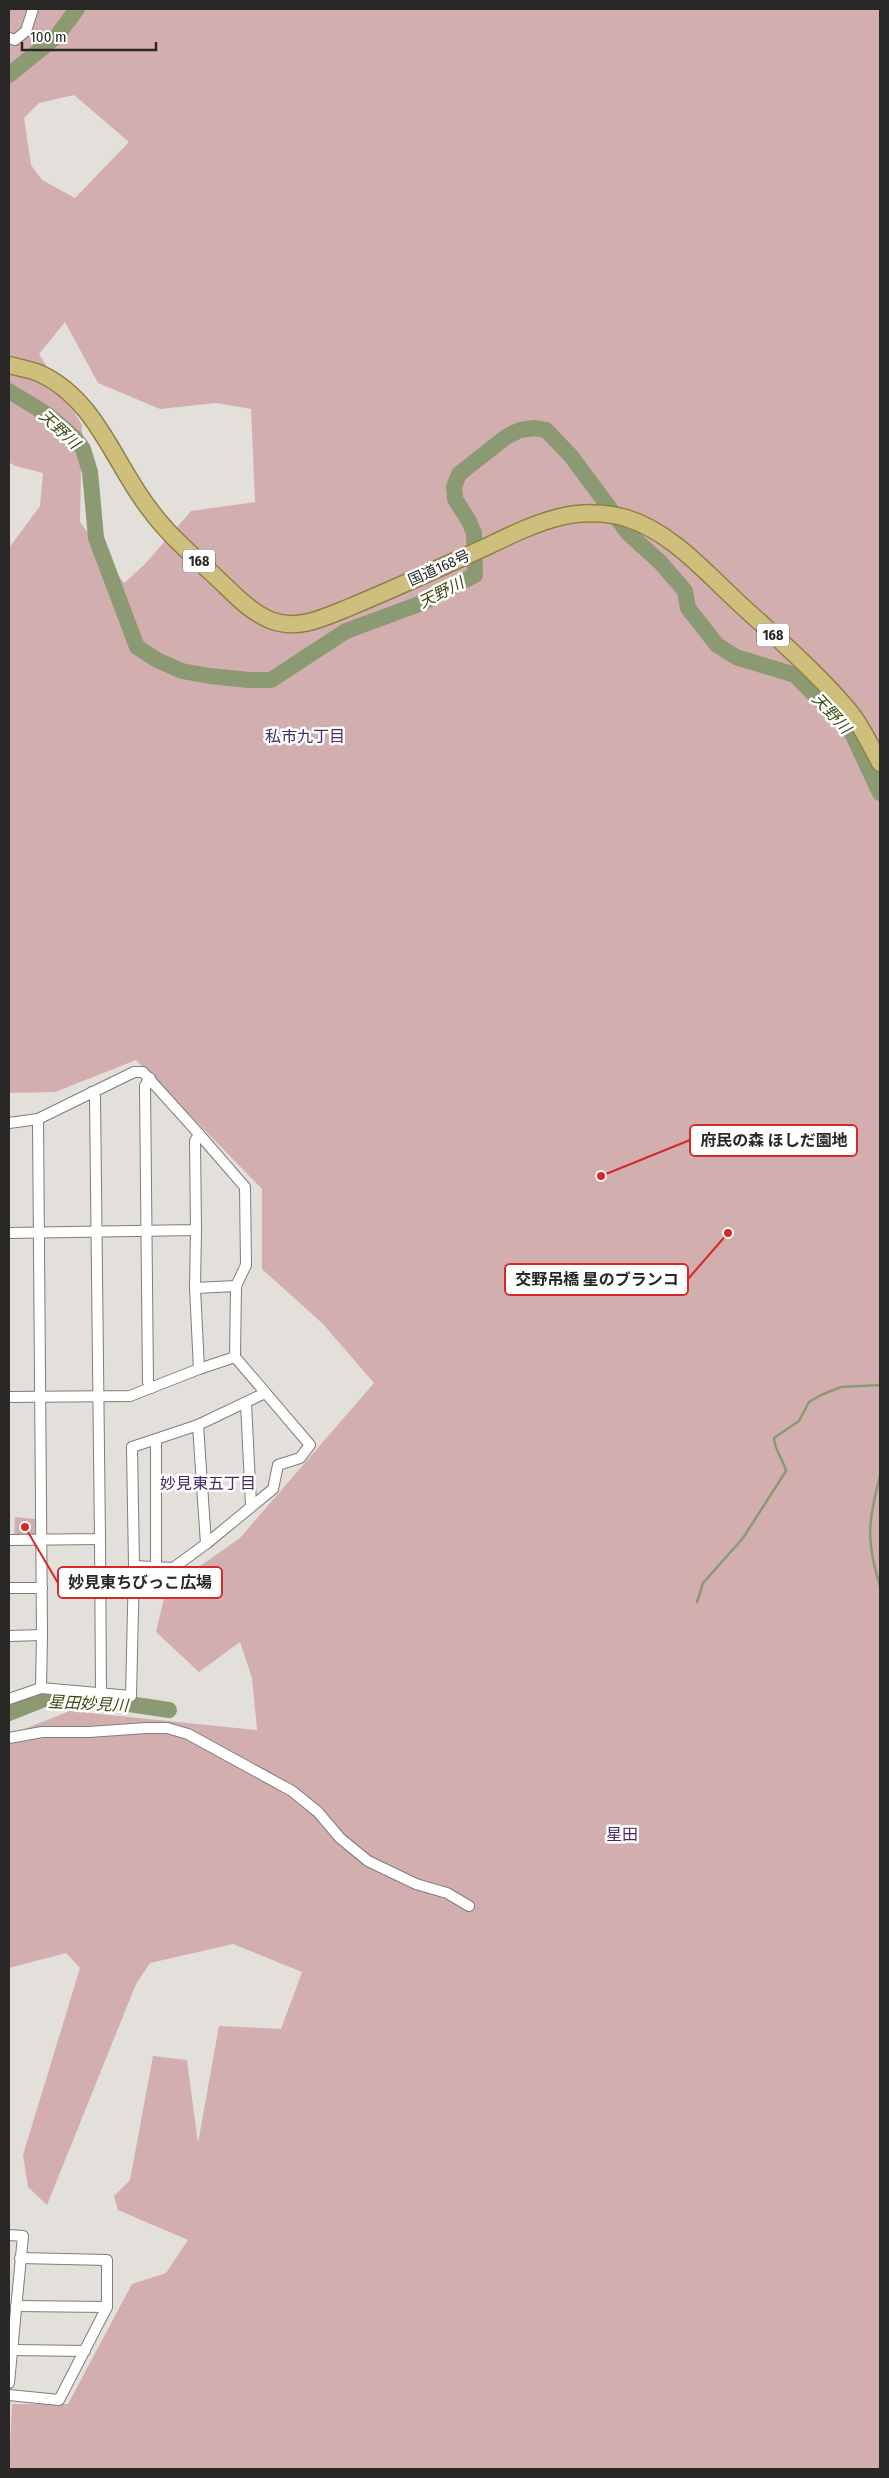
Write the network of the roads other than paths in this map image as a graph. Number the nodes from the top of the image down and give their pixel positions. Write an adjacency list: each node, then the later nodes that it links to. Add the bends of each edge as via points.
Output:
1 (33, 9): 2 (street, via 26,31 15,40)
2 (9, 38)
3 (9, 365): 4 (highway, 国道168号 / 168, via 40,373 79,401 136,491 165,528 242,602 267,619 289,624 309,623 562,516 590,513 627,518 645,526 684,553 794,655 845,706)
4 (880, 763)
5 (150, 1078): 6 (street, via 143,1072 134,1072); 9 (street); 11 (street, via 145,1086)
6 (92, 1092): 7 (street); 13 (street, via 95,1097)
7 (38, 1119): 8 (street); 12 (street)
8 (9, 1123)
9 (198, 1134): 10 (street, via 195,1141); 15 (street, via 245,1187 246,1265)
10 (196, 1230): 11 (street); 16 (street)
11 (147, 1231): 13 (street); 19 (street, via 148,1382)
12 (39, 1232): 13 (street); 14 (street); 22 (street)
13 (97, 1232): 23 (street)
14 (9, 1233)
15 (236, 1286): 16 (street); 17 (street)
16 (195, 1288): 18 (street)
17 (235, 1357): 18 (street); 20 (street)
18 (199, 1369): 19 (street)
19 (151, 1388): 23 (street, via 130,1396)
20 (265, 1393): 24 (street); 27 (street, via 310,1445 300,1458 278,1466 273,1489)
21 (9, 1397): 22 (street)
22 (39, 1398): 23 (street); 30 (street)
23 (98, 1398): 28 (street)
24 (246, 1403): 25 (street); 27 (street)
25 (198, 1425): 26 (street); 31 (street)
26 (156, 1441): 32 (street, via 132,1447); 33 (street)
27 (250, 1505): 31 (street)
28 (100, 1539): 30 (street); 39 (street)
29 (9, 1540): 30 (street)
30 (42, 1540): 35 (street)
31 (206, 1544): 33 (street, via 173,1568)
32 (134, 1566): 33 (street); 39 (street, via 131,1696)
33 (156, 1567)
34 (9, 1588): 35 (street)
35 (42, 1588): 36 (street)
36 (42, 1635): 37 (street); 38 (street)
37 (9, 1636)
38 (41, 1688): 39 (street); 40 (street)
39 (101, 1693)
40 (9, 1699)
41 (9, 1738): 42 (street, via 42,1732 146,1728 167,1728 188,1734 292,1792 318,1812 340,1838 368,1861 416,1884 447,1893)
42 (468, 1906)
43 (9, 2234): 44 (street, via 23,2236)
44 (20, 2258): 45 (street); 46 (street, via 107,2260)
45 (16, 2306): 46 (street); 47 (street)
46 (107, 2307): 48 (street)
47 (12, 2350): 48 (street); 49 (street)
48 (85, 2351): 50 (street, via 59,2400)
49 (9, 2384)
50 (9, 2396)

